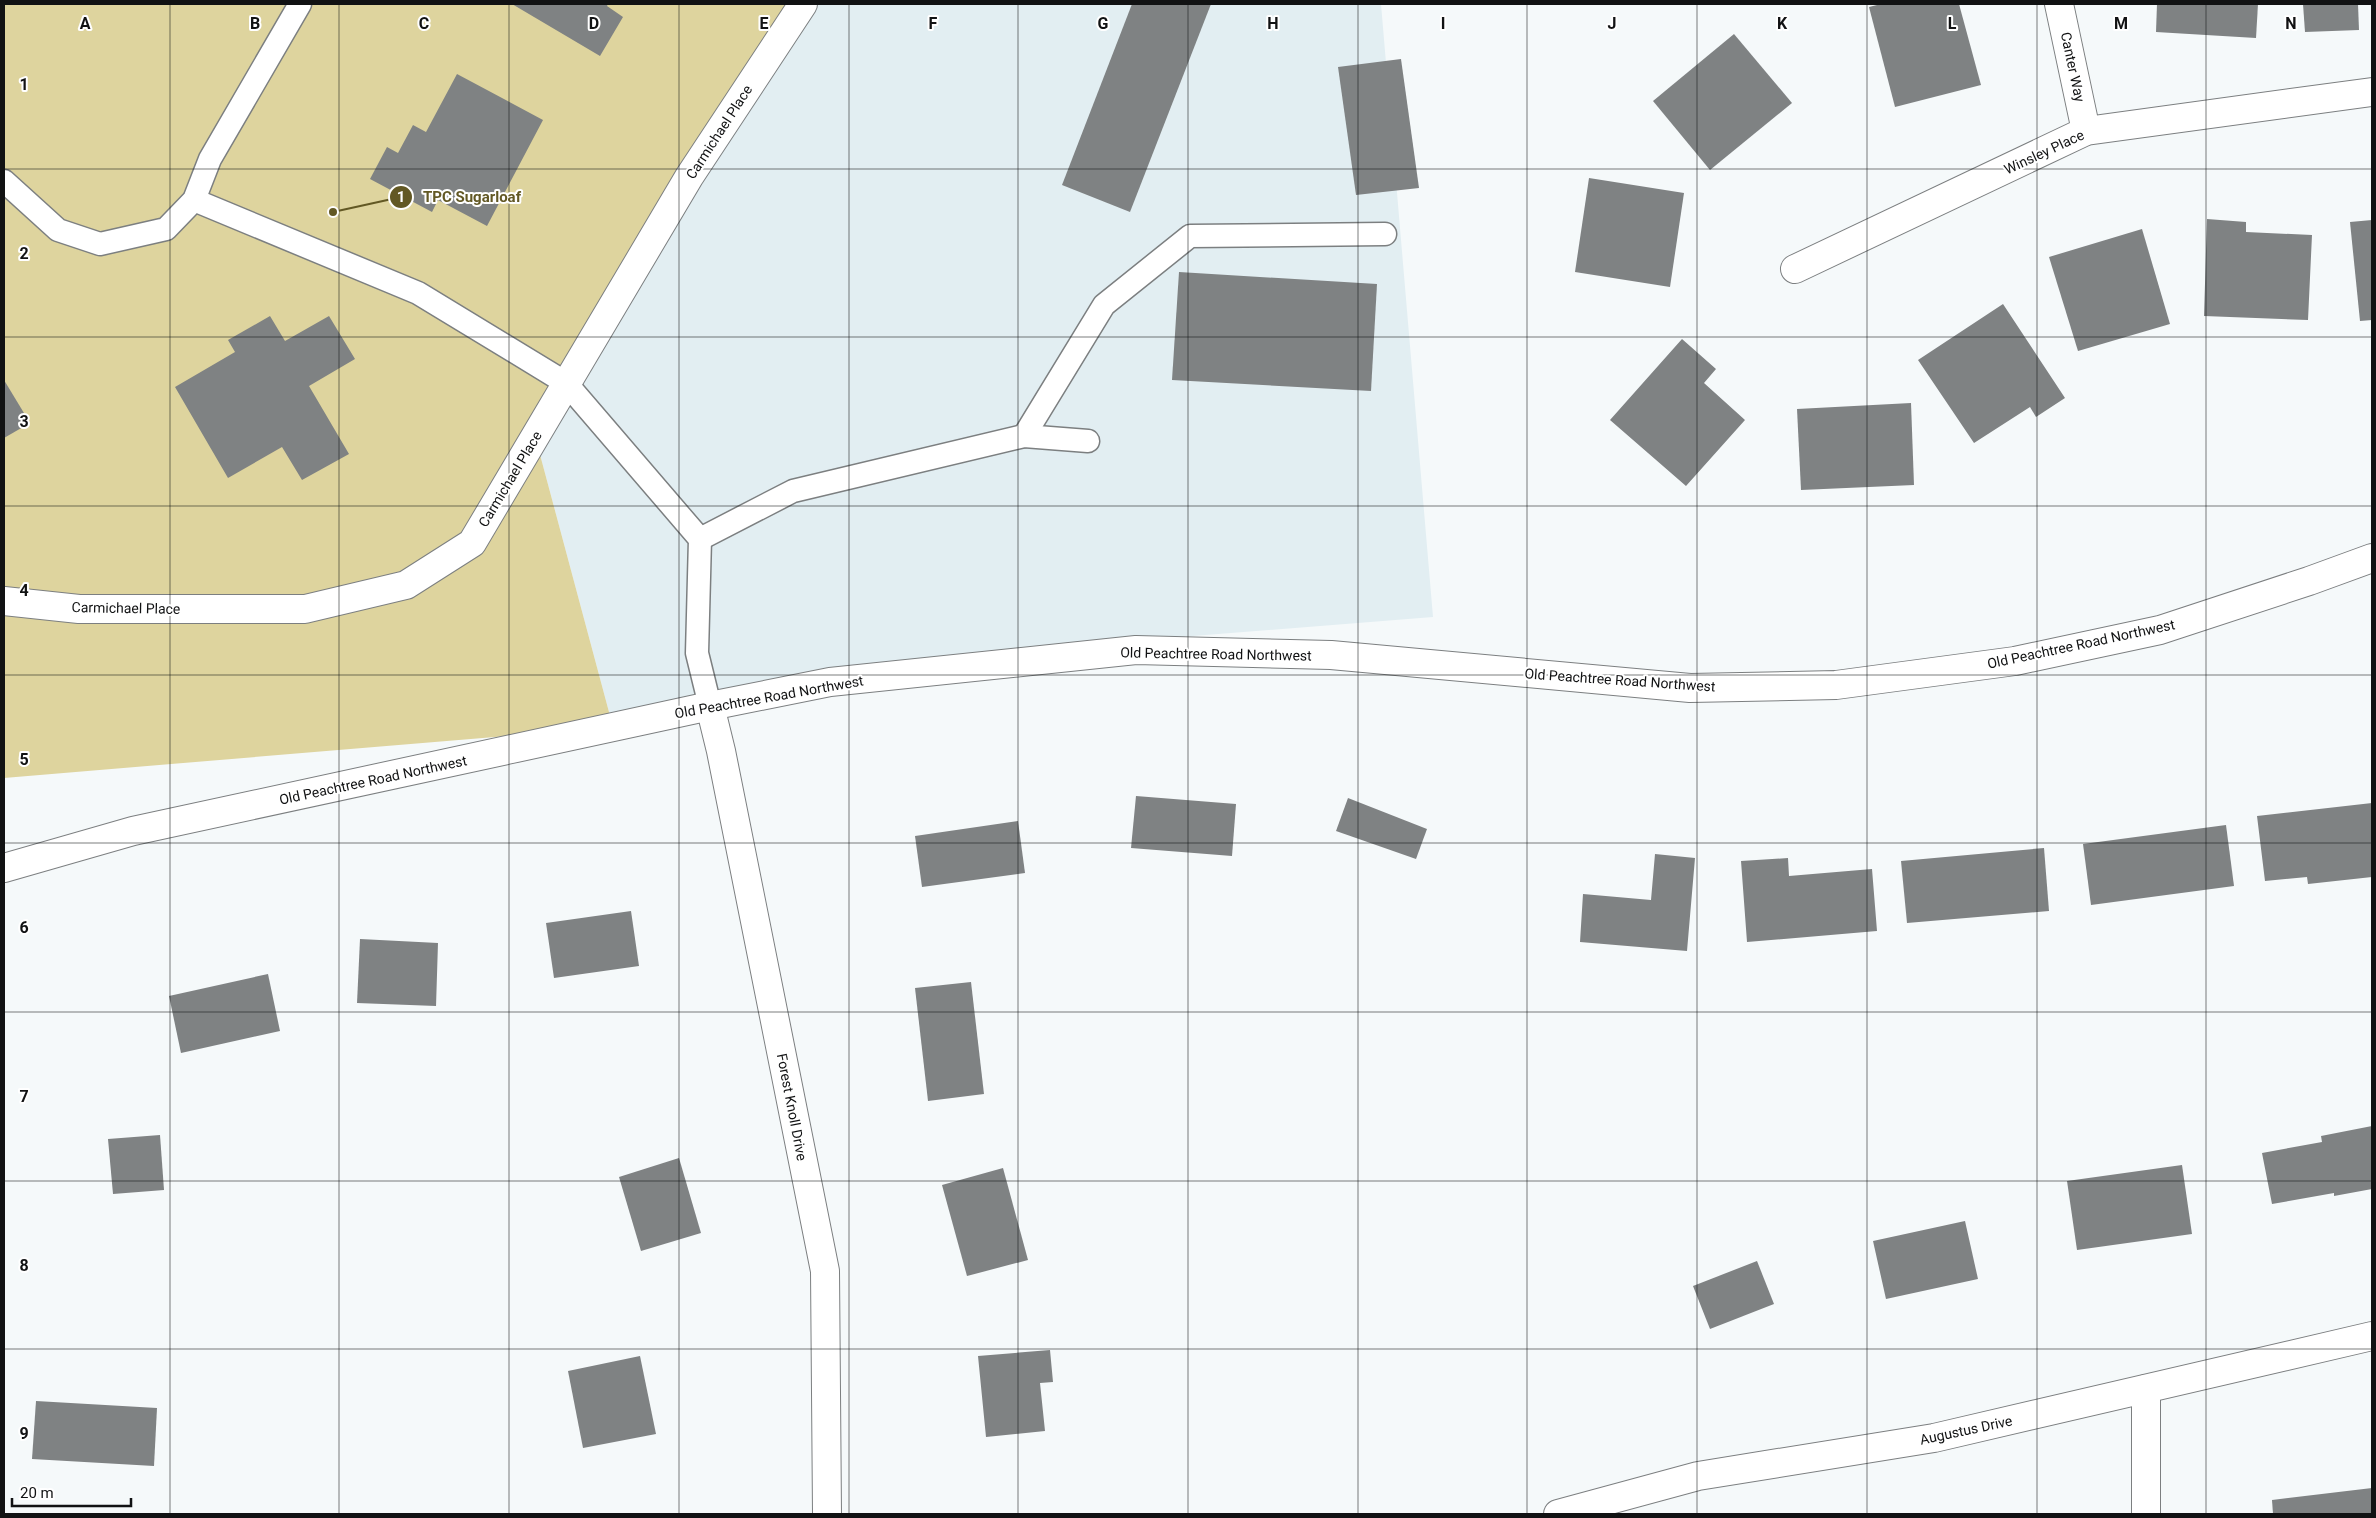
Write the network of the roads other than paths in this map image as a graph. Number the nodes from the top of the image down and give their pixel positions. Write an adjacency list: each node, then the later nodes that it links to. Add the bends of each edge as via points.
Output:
1 (300, 4): 7 (lane, via 210,159)
2 (803, 4): 10 (street, Carmichael Place, via 689,177)
3 (2059, 4): 5 (street, Canter Way)
4 (2372, 92): 5 (street, Winsley Place)
5 (2086, 131): 9 (street, Winsley Place)
6 (4, 181): 7 (lane, via 58,230 100,244 166,229)
7 (194, 200): 10 (lane, via 418,293)
8 (1385, 234): 11 (lane, via 1190,236 1104,305)
9 (1795, 269)
10 (566, 383): 13 (lane); 15 (street, Carmichael Place, via 472,542 406,585 306,609 78,609)
11 (1024, 436): 12 (lane); 13 (lane, via 793,491)
12 (1088, 442)
13 (700, 539): 16 (lane, via 697,653)
14 (2372, 558): 16 (street, Old Peachtree Road Northwest, via 2160,630 2015,661 1836,685 1690,688 1331,656 1136,650 830,682)
15 (4, 601)
16 (710, 706): 17 (street, Old Peachtree Road Northwest, via 133,831); 20 (street, Forest Knoll Drive, via 825,1271)
17 (4, 868)
18 (2372, 1336): 19 (street, Augustus Drive)
19 (2146, 1389): 21 (street, Augustus Drive, via 1934,1438 1698,1476); 22 (street)
20 (827, 1514)
21 (1558, 1514)
22 (2146, 1514)

